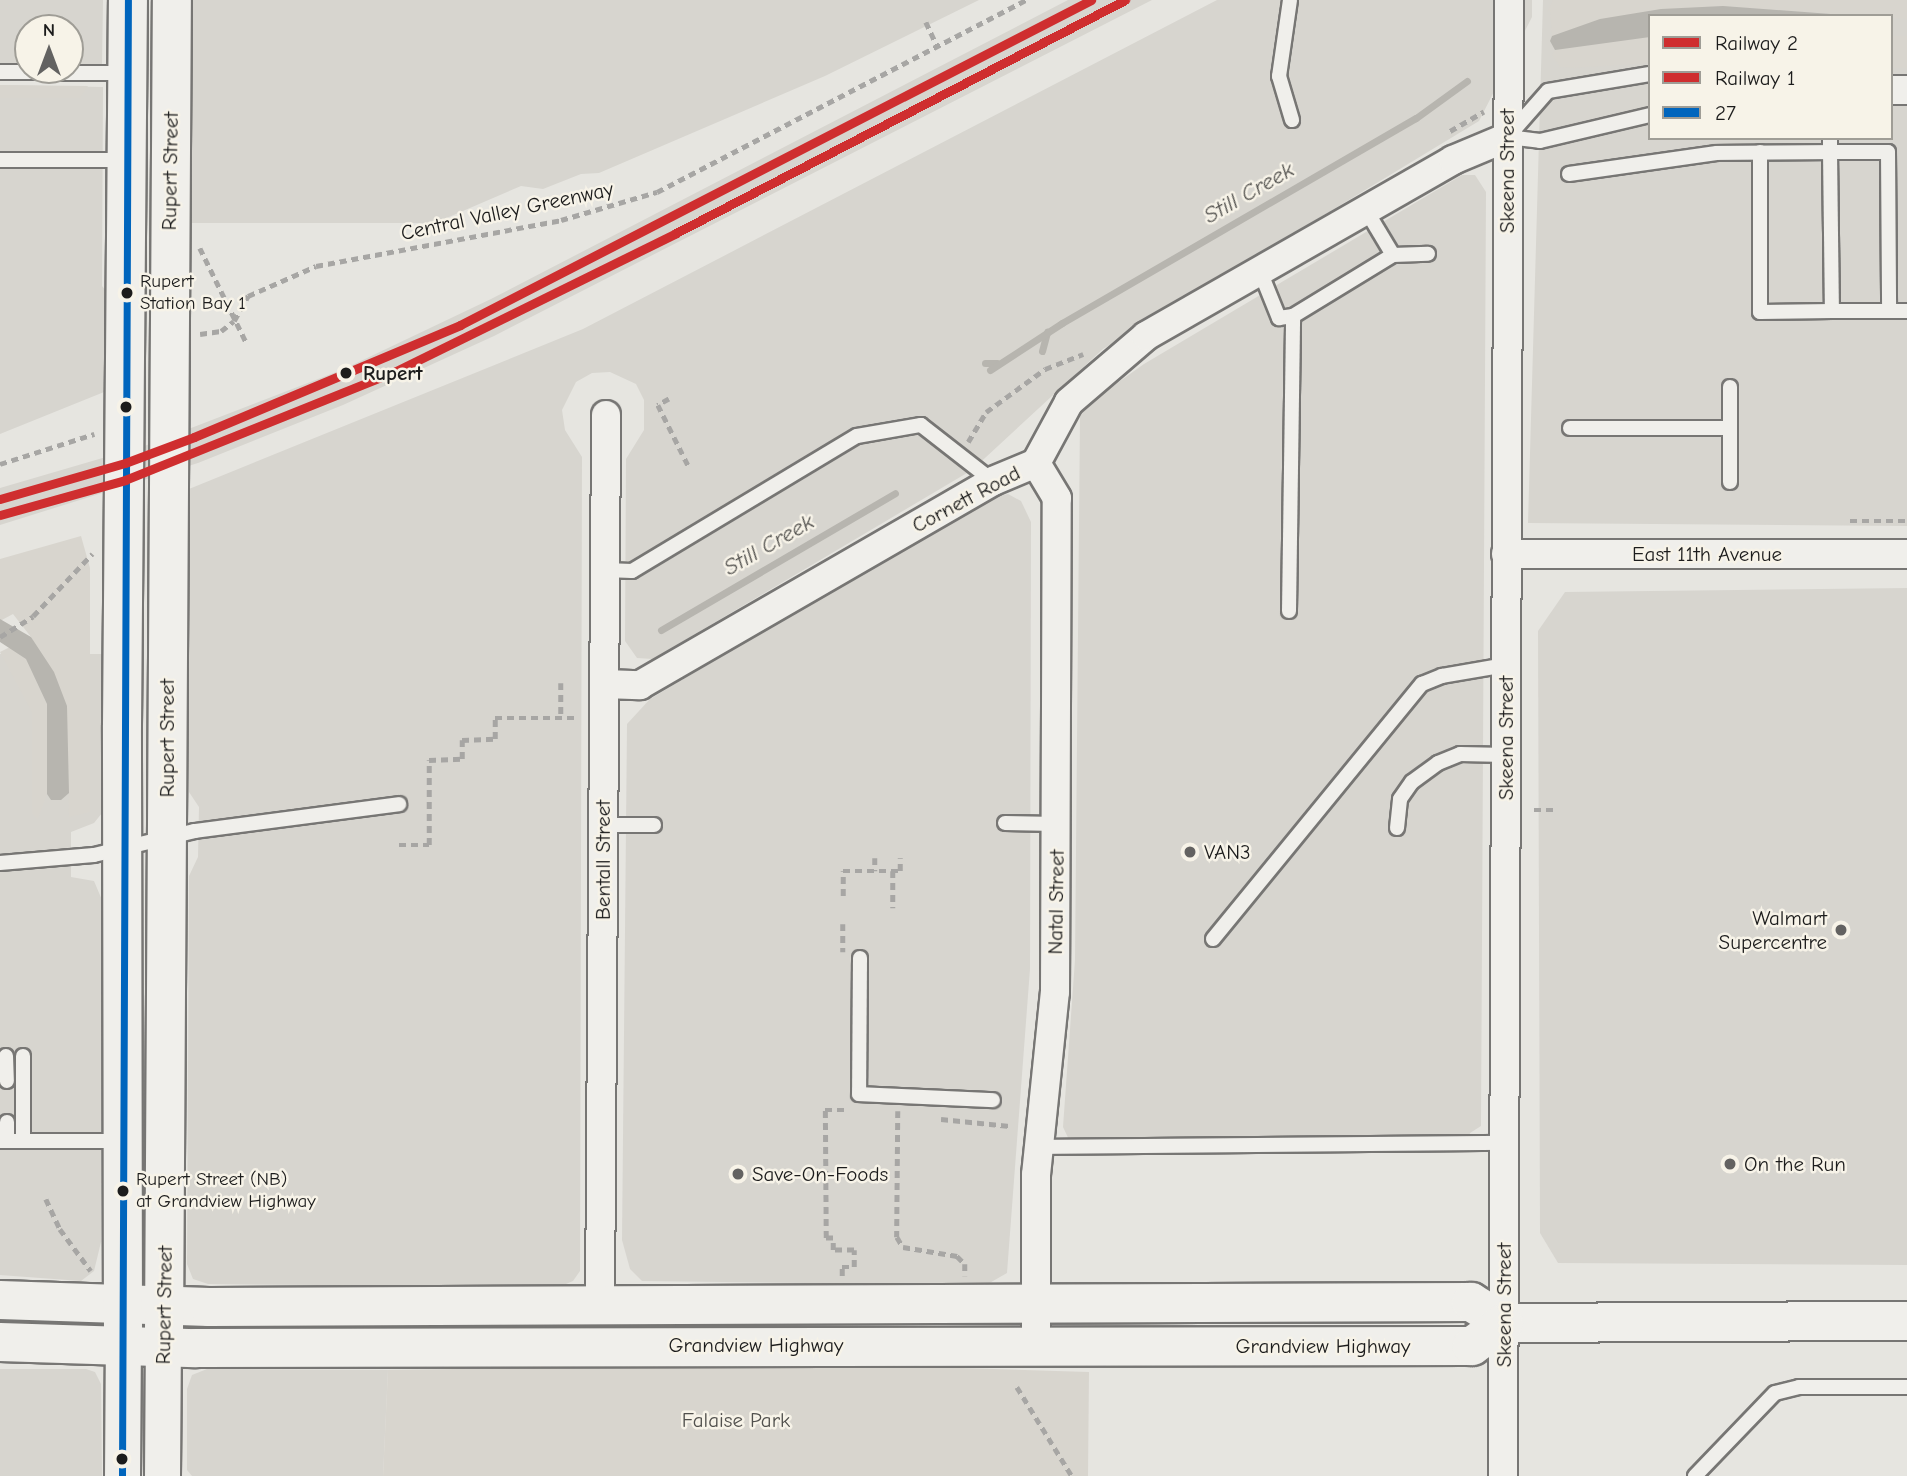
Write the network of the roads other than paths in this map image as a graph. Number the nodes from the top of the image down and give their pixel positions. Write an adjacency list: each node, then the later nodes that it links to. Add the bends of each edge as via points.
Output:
1 (128, 0): 6 (main road, Rupert Street)
2 (172, 0): 44 (main road, Rupert Street)
3 (1290, 0): 9 (lane, via 1279,76)
4 (1509, 8): 10 (street, Skeena Street)
5 (0, 72): 6 (lane)
6 (128, 73): 14 (main road, Rupert Street)
7 (1648, 74): 10 (lane, via 1548,91)
8 (1648, 115): 10 (lane, via 1540,141)
9 (1292, 120)
10 (1508, 137): 16 (street, Cornett Road, via 1453,160); 31 (street, Skeena Street)
11 (1830, 145): 12 (lane); 20 (lane); 21 (lane, via 1888,152)
12 (1760, 152): 15 (lane, via 1717,153); 20 (lane, via 1760,312)
13 (0, 160): 14 (lane)
14 (128, 160): 45 (main road, Rupert Street)
15 (1569, 174)
16 (1366, 210): 18 (lane); 19 (street, Cornett Road)
17 (1428, 254): 18 (lane)
18 (1393, 255): 23 (lane)
19 (1260, 271): 23 (lane, via 1279,318); 28 (street, Cornett Road, via 1146,337 1100,373 1069,402)
20 (1832, 311): 21 (lane)
21 (1889, 311): 22 (lane)
22 (1907, 311)
23 (1293, 316): 34 (lane)
24 (1730, 387): 27 (lane)
25 (606, 415): 33 (street, Bentall Street)
26 (1570, 428): 27 (lane)
27 (1730, 428): 30 (lane)
28 (1036, 463): 29 (street, Cornett Road); 40 (street, Natal Street, via 1058,498)
29 (993, 481): 33 (lane, via 920,425 857,436 632,571); 36 (street, Cornett Road, via 640,685)
30 (1730, 482)
31 (1506, 554): 32 (street, East 11th Avenue); 35 (street, Skeena Street)
32 (1907, 554)
33 (605, 570): 36 (street, Bentall Street)
34 (1289, 611)
35 (1506, 665): 37 (street, Skeena Street); 47 (lane, via 1422,684)
36 (604, 684): 41 (street, Bentall Street)
37 (1506, 755): 43 (lane, via 1460,754 1438,763 1412,782 1400,799); 57 (street, Skeena Street)
38 (399, 804): 44 (lane)
39 (1004, 823): 40 (lane)
40 (1056, 824): 58 (street, Natal Street, via 1055,992)
41 (603, 825): 42 (lane); 63 (street, Bentall Street)
42 (654, 825)
43 (1397, 828)
44 (167, 838): 45 (lane); 61 (main road, Rupert Street)
45 (122, 849): 46 (lane, via 37,863); 54 (main road, Rupert Street)
46 (0, 863)
47 (1213, 939)
48 (860, 958): 52 (lane, via 859,1094)
49 (6, 1056): 51 (lane)
50 (23, 1056): 56 (lane)
51 (6, 1081)
52 (993, 1100)
53 (6, 1122): 55 (lane)
54 (122, 1141): 56 (lane); 60 (main road, Rupert Street)
55 (3, 1142): 56 (lane)
56 (23, 1142)
57 (1504, 1143): 58 (lane); 65 (street, Skeena Street)
58 (1038, 1147): 62 (street, Natal Street)
59 (0, 1300): 60 (main road, Grandview Highway)
60 (123, 1302): 61 (main road, Grandview Highway); 67 (main road, Rupert Street)
61 (165, 1304): 63 (main road, Grandview Highway); 68 (main road, Rupert Street)
62 (1036, 1304): 63 (main road, Grandview Highway); 65 (main road, Grandview Highway, via 1471,1302); 69 (street, Natal Street)
63 (600, 1306)
64 (1907, 1321): 65 (main road)
65 (1504, 1323): 69 (main road, Grandview Highway, via 1472,1346); 73 (street, Skeena Street)
66 (0, 1342): 67 (main road, Grandview Highway)
67 (122, 1344): 68 (main road, Grandview Highway); 71 (street, Rupert Street)
68 (163, 1346): 69 (main road, Grandview Highway); 72 (street, Rupert Street)
69 (1036, 1346)
70 (1907, 1387): 74 (lane, via 1799,1387 1775,1393)
71 (122, 1476)
72 (162, 1476)
73 (1503, 1476)
74 (1695, 1476)

